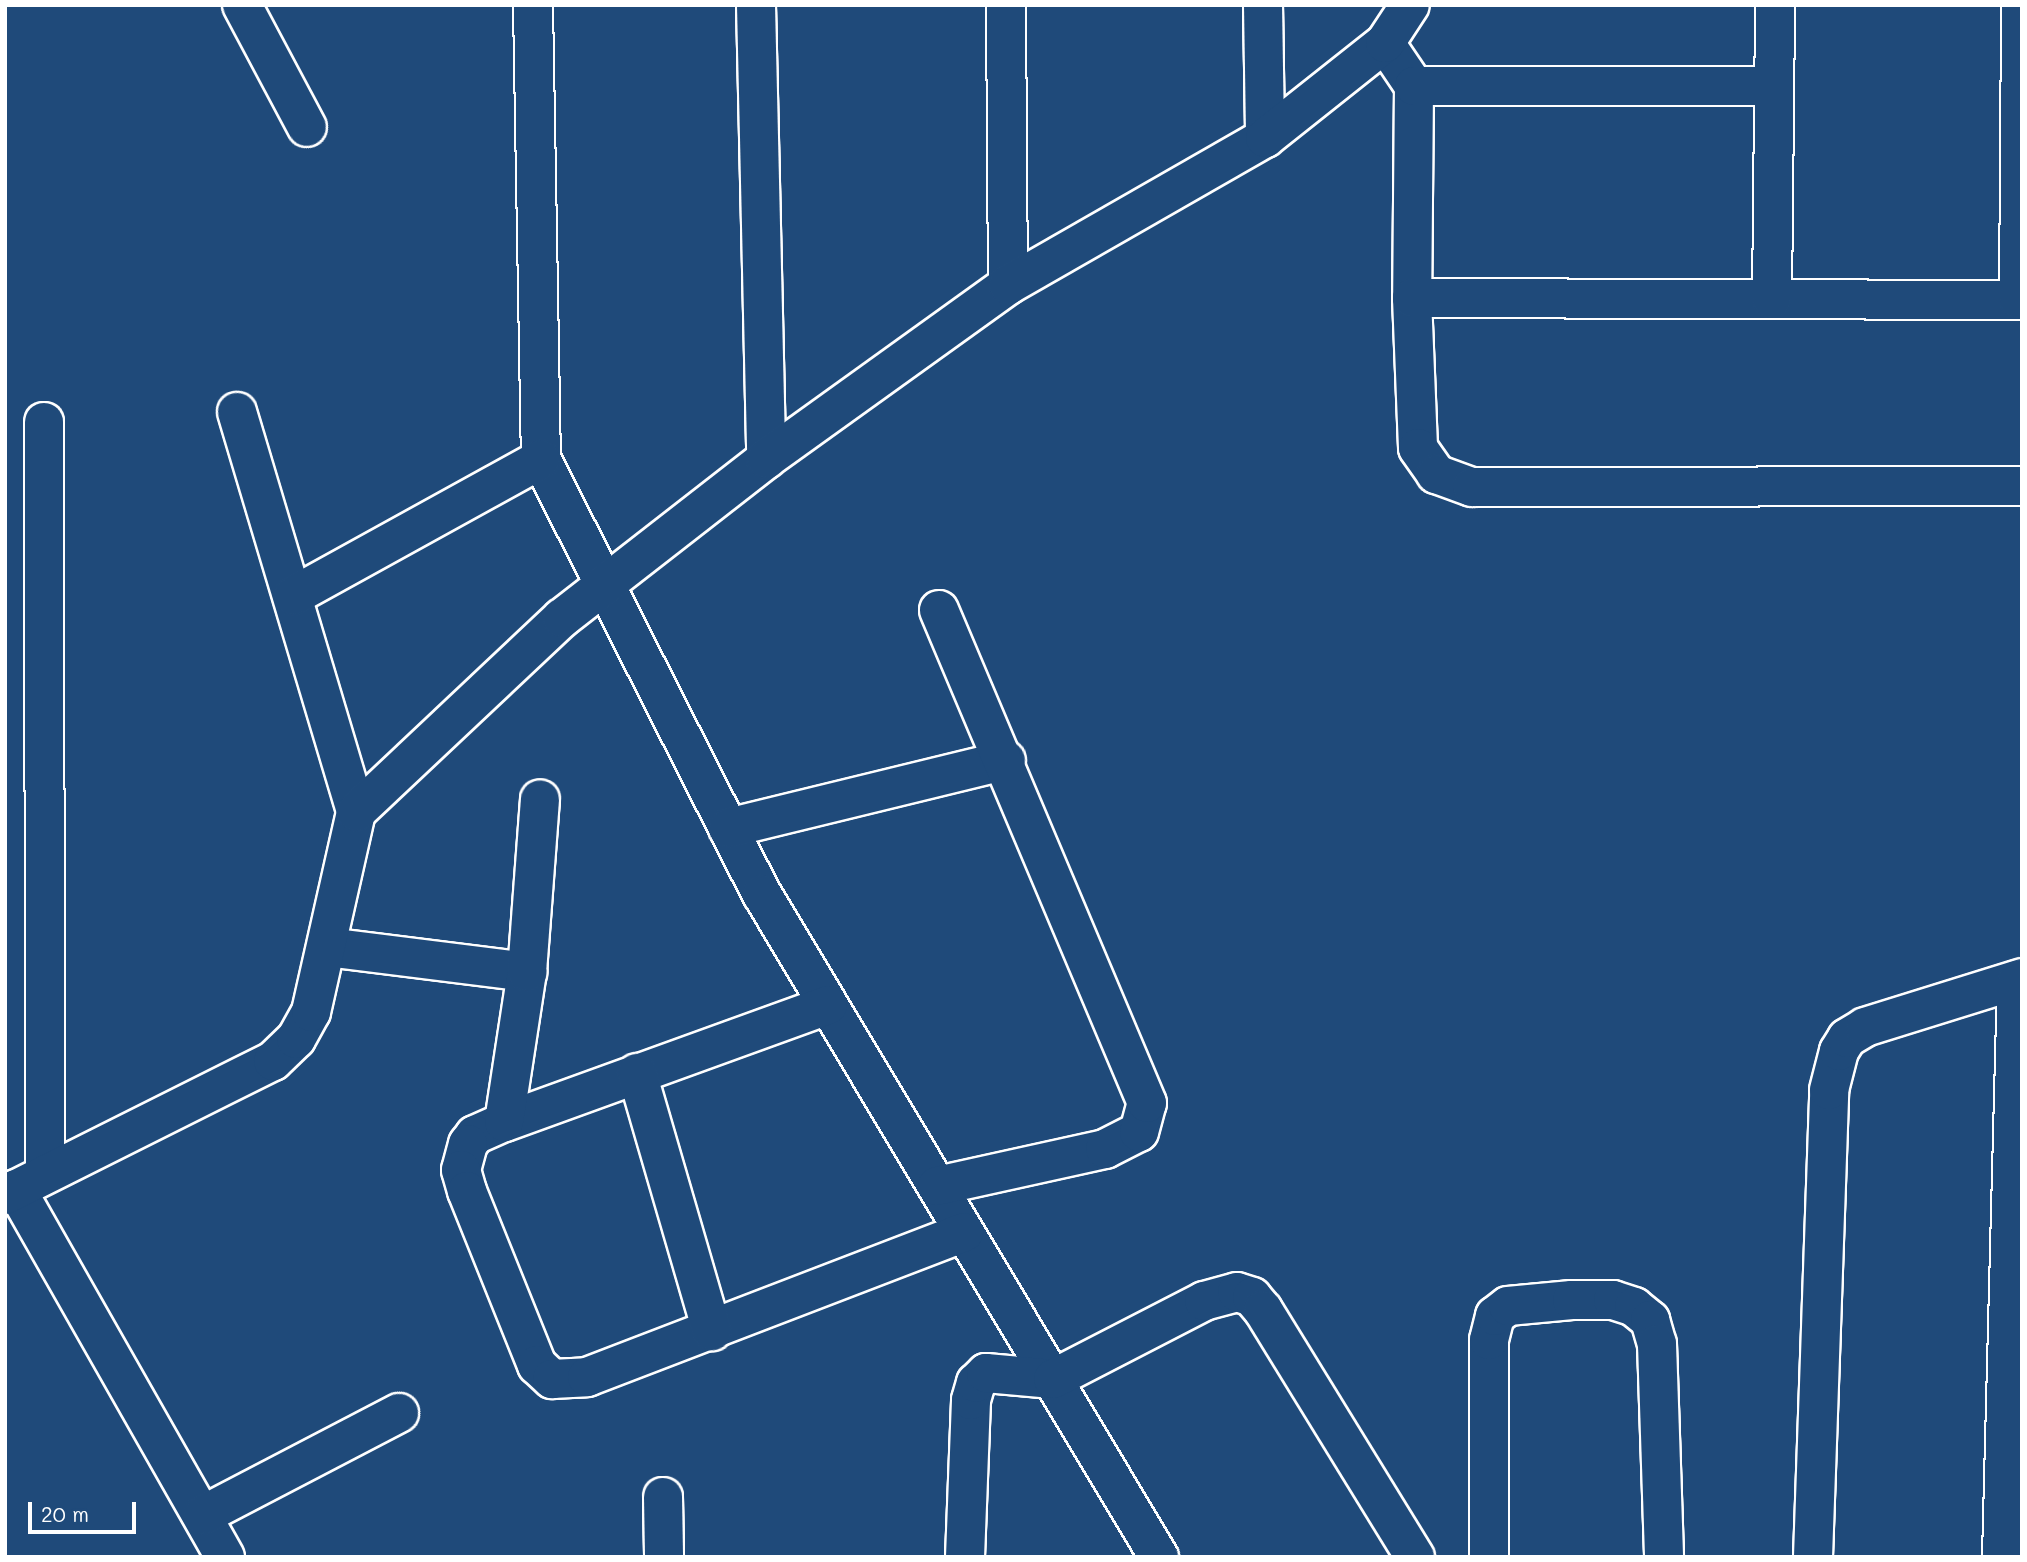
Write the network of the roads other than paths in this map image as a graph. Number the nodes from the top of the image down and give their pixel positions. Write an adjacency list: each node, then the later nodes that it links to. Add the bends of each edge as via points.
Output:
1 (242, 5): 12 (street)
2 (533, 5): 20 (street)
3 (756, 5): 21 (street)
4 (1006, 5): 14 (street)
5 (1263, 5): 13 (street)
6 (1410, 5): 9 (street)
7 (1775, 5): 11 (street)
8 (2021, 5): 17 (street)
9 (1385, 43): 10 (street); 13 (street)
10 (1414, 86): 11 (street); 15 (street)
11 (1774, 86): 16 (street)
12 (307, 127)
13 (1265, 138): 14 (street)
14 (1008, 285): 21 (street)
15 (1412, 298): 16 (street); 22 (street, via 1418,449 1436,474 1455,484)
16 (1772, 299): 17 (street)
17 (2020, 300)
18 (237, 412): 24 (street)
19 (44, 422): 36 (street)
20 (541, 459): 23 (street); 24 (street)
21 (766, 459): 23 (street)
22 (2022, 486)
23 (605, 584): 28 (street, via 562,618); 29 (street)
24 (293, 596): 28 (street)
25 (939, 610): 26 (street)
26 (1006, 760): 29 (street); 37 (street, via 1137,1073 1147,1103 1146,1119 1139,1132 1105,1149)
27 (540, 799): 31 (street)
28 (356, 812): 30 (street)
29 (728, 828): 33 (street)
30 (327, 947): 31 (street); 36 (street, via 311,1012 296,1039 274,1061)
31 (527, 972): 35 (street)
32 (2020, 979): 51 (street, via 1865,1027 1847,1038 1839,1051 1829,1090); 52 (street)
33 (828, 1005): 34 (street); 37 (street)
34 (637, 1073): 35 (street); 39 (street)
35 (504, 1122): 39 (street, via 475,1135 464,1153 461,1170 527,1346 547,1376 561,1381 587,1377)
36 (22, 1186): 43 (street)
37 (937, 1186): 38 (street)
38 (964, 1232): 39 (street); 40 (street)
39 (712, 1331)
40 (1052, 1379): 46 (street, via 986,1373 976,1383 971,1400); 47 (street); 48 (street, via 1219,1294 1237,1292 1252,1297)
41 (399, 1413): 43 (street)
42 (663, 1497): 45 (street)
43 (203, 1515): 44 (street)
44 (225, 1557)
45 (664, 1557)
46 (965, 1557)
47 (1159, 1557)
48 (1415, 1557)
49 (1489, 1557): 50 (street, via 1489,1340 1495,1317 1508,1306 1572,1300 1613,1300 1650,1320 1657,1344)
50 (1664, 1557)
51 (1813, 1557)
52 (2002, 1557)

